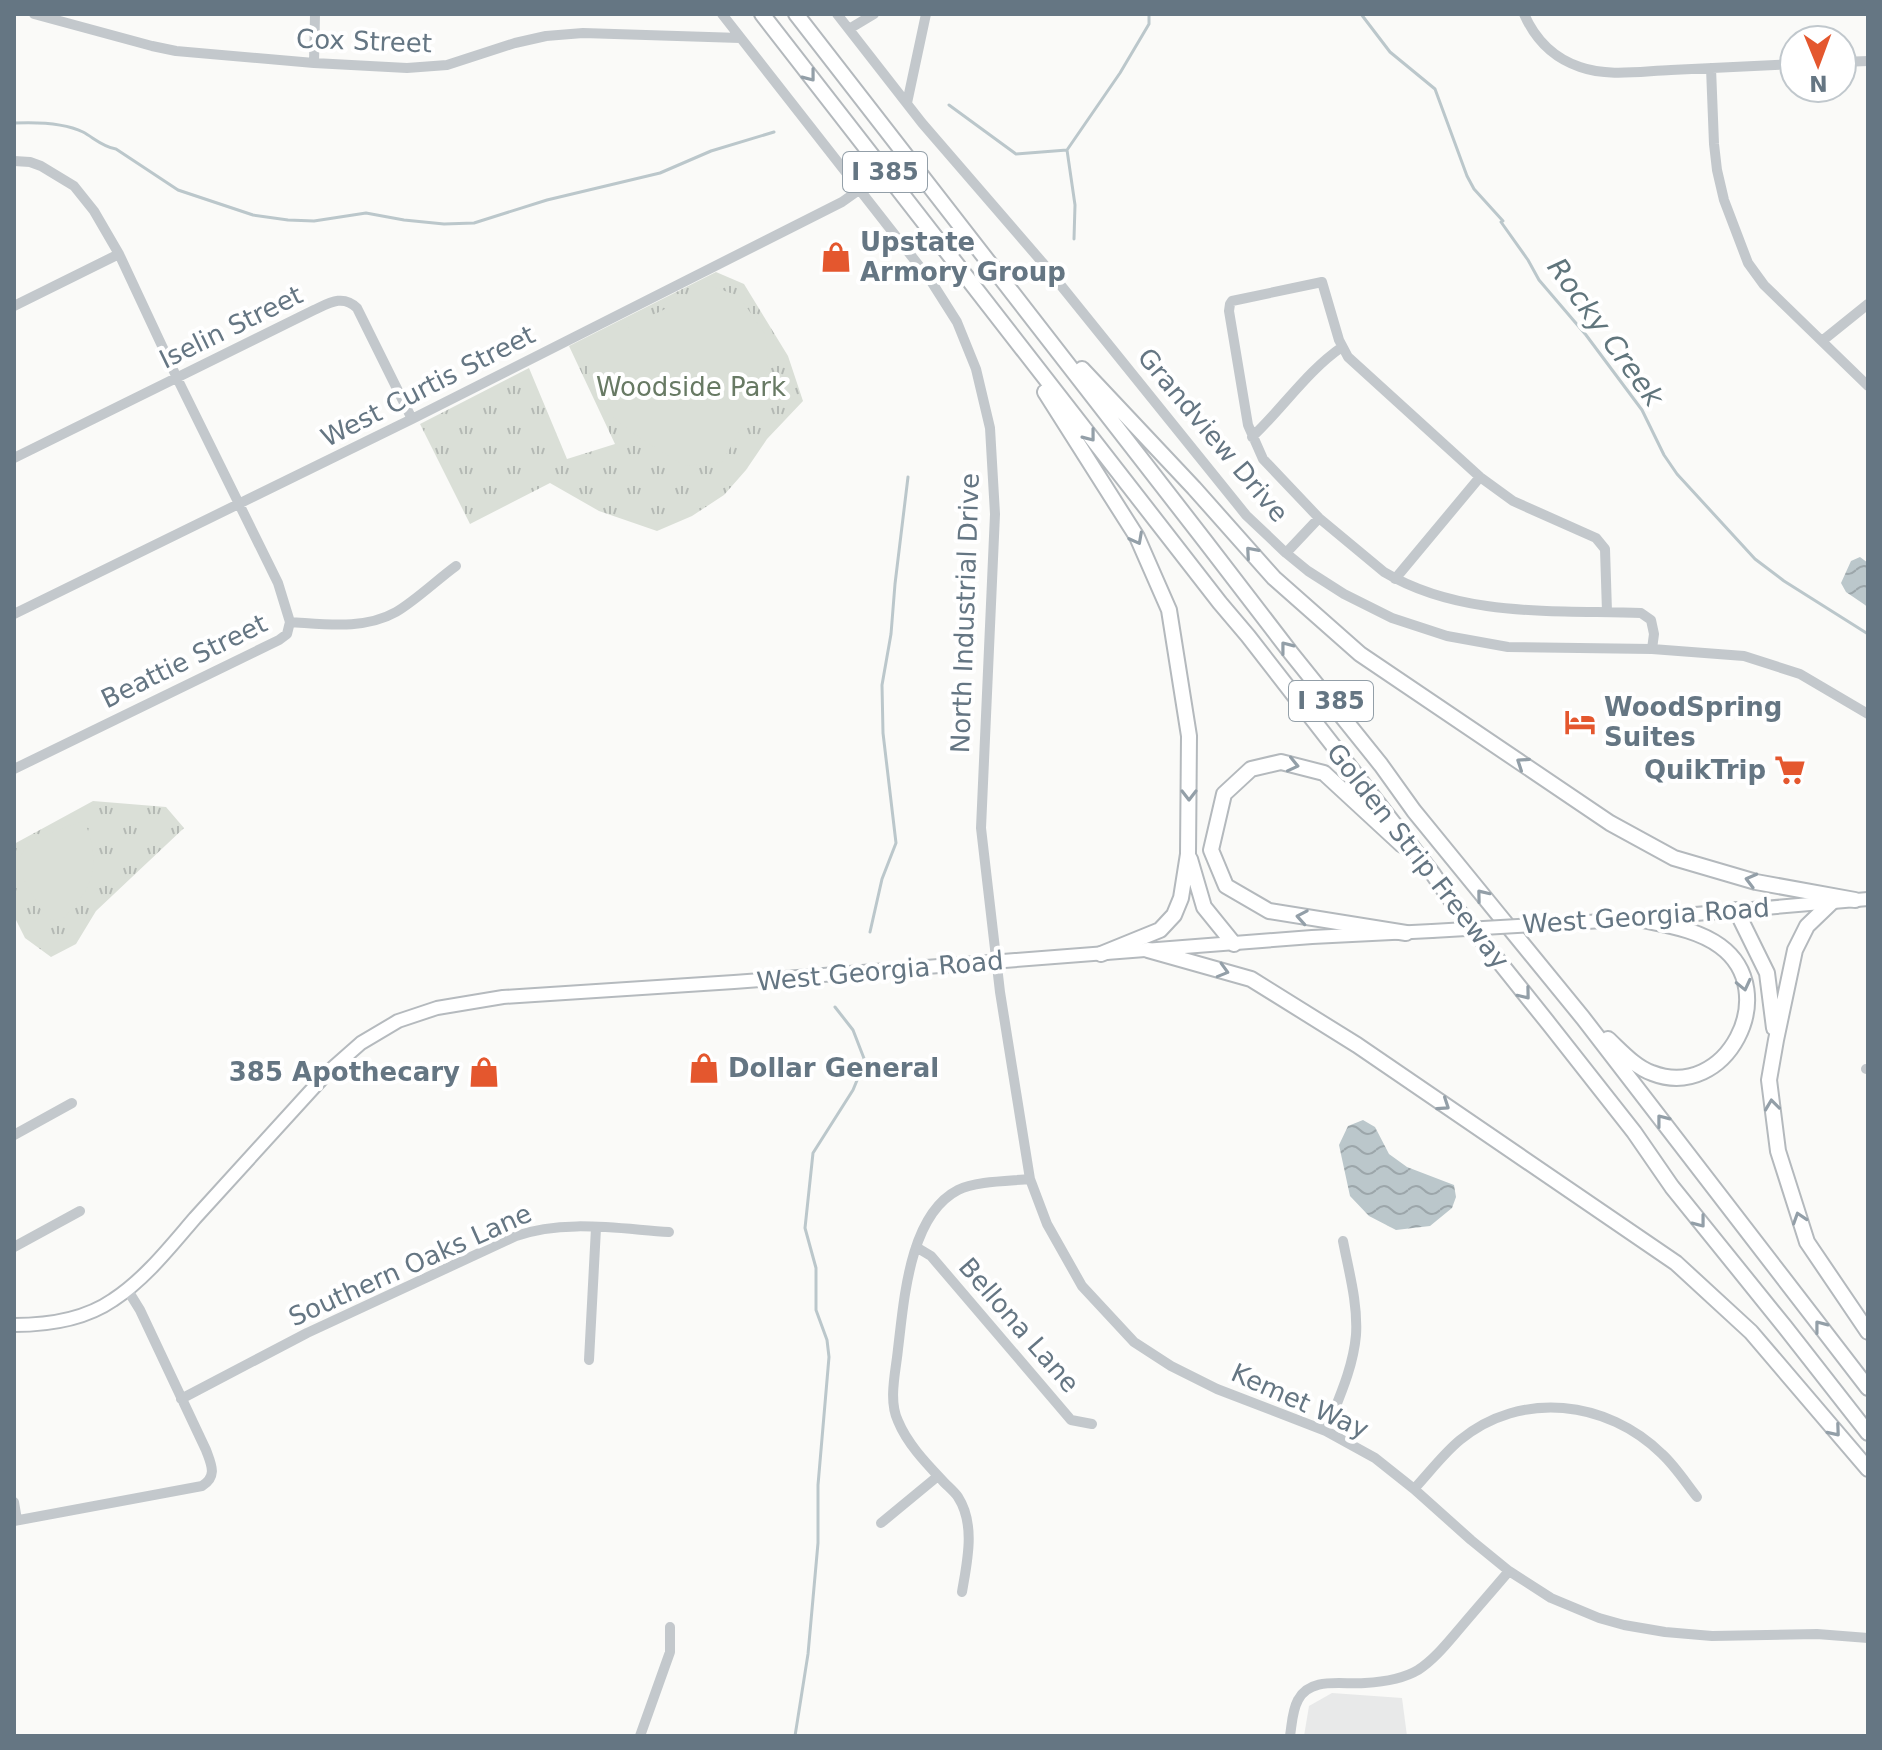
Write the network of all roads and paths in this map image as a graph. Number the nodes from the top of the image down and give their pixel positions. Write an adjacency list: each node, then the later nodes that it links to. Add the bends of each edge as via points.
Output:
1 (34, 14): 12 (street, Cox Street, via 176,51)
2 (315, 14): 12 (street)
3 (722, 14): 11 (street, North Industrial Drive)
4 (762, 14): 22 (highway, Golden Strip Freeway / I 385, one-way to 22)
5 (796, 14): 21 (highway, Golden Strip Freeway / I 385)
6 (837, 14): 10 (street, Grandview Drive)
7 (874, 14): 10 (street)
8 (926, 14): 15 (street)
9 (1524, 14): 14 (street, via 1551,52 1582,68)
10 (849, 29): 15 (street, Grandview Drive)
11 (740, 38): 12 (street, Cox Street, via 583,33 530,40 431,67); 17 (street, North Industrial Drive)
12 (314, 63)
13 (1778, 65): 14 (street)
14 (1711, 68): 23 (street, via 1717,170 1744,253 1764,285)
15 (907, 103): 33 (street, Grandview Drive, via 1246,515)
16 (14, 161): 18 (street, Beattie Street, via 41,166 74,186)
17 (859, 190): 27 (street, West Curtis Street); 52 (street, North Industrial Drive, via 957,322 976,369 990,428 995,514 981,828)
18 (119, 254): 20 (street); 25 (street, Beattie Street)
19 (1868, 304): 23 (street)
20 (14, 306)
21 (1024, 307): 44 (highway, one-way to 21, via 1756,882 1674,858 1610,823 1360,654 1274,578); 53 (highway, Golden Strip Freeway / I 385, one-way to 21, via 1414,811)
22 (1007, 330): 42 (highway, one-way to 42, via 1137,537 1169,610 1189,736); 43 (highway, Golden Strip Freeway / I 385, one-way to 43)
23 (1822, 341): 26 (street)
24 (1342, 347): 28 (street, via 1325,358); 28 (street, via 1322,282 1232,301 1229,311); 30 (street)
25 (177, 378): 27 (street, Iselin Street, via 314,310 347,300 357,308); 29 (street, Iselin Street); 31 (street, Beattie Street)
26 (1868, 386)
27 (412, 419): 31 (street, West Curtis Street)
28 (1252, 437): 32 (street, via 1263,459)
29 (14, 458)
30 (1480, 477): 35 (street); 36 (street, via 1513,501 1596,538 1605,549)
31 (238, 504): 37 (street, West Curtis Street); 38 (street, Beattie Street, via 278,583)
32 (1319, 518): 33 (street); 35 (street)
33 (1286, 553): 39 (street, Grandview Drive, via 1344,594 1392,618 1447,636 1508,647)
34 (456, 566): 38 (street, via 396,612 371,622)
35 (1395, 579): 36 (street, via 1465,602 1519,611)
36 (1607, 612): 39 (street, via 1641,613 1651,620)
37 (14, 614)
38 (290, 622): 41 (street, Beattie Street, via 279,640)
39 (1652, 649): 40 (street, Grandview Drive, via 1744,656 1800,674)
40 (1868, 714)
41 (14, 769)
42 (1188, 854): 49 (highway, via 1204,907); 51 (highway, via 1174,915 1160,930)
43 (1433, 874): 48 (highway, one-way to 43, via 1269,911 1226,886 1211,850 1224,794 1251,769 1281,762 1324,773); 72 (highway, Golden Strip Freeway / I 385, one-way to 72)
44 (1862, 900): 45 (main road, West Georgia Road)
45 (1832, 902): 46 (main road, West Georgia Road); 54 (highway, via 1807,926 1795,950)
46 (1736, 910): 47 (main road, West Georgia Road); 54 (highway, via 1767,973)
47 (1638, 919): 48 (main road, West Georgia Road, bridge); 53 (highway, one-way to 53, via 1704,936 1735,961 1747,1003 1733,1047 1722,1060 1692,1076 1662,1077 1638,1065)
48 (1406, 933): 49 (main road, West Georgia Road)
49 (1234, 944): 50 (main road, West Georgia Road)
50 (1148, 950): 51 (main road, West Georgia Road); 73 (highway, one-way to 73, via 1251,979 1357,1045 1676,1263 1751,1332)
51 (1101, 954): 52 (main road, West Georgia Road)
52 (995, 961): 57 (street, Kemet Way); 64 (main road, West Georgia Road, via 518,995 459,1003 398,1021 361,1043 327,1073)
53 (1583, 1018): 68 (highway, Golden Strip Freeway / I 385, one-way to 53)
54 (1776, 1040): 66 (highway, one-way to 54, via 1807,1242 1778,1151 1769,1080)
55 (72, 1103): 56 (street)
56 (14, 1135)
57 (1030, 1179): 63 (street, via 959,1189 939,1205); 71 (street, Kemet Way, via 1047,1224 1082,1286 1134,1342 1217,1389)
58 (80, 1211): 62 (street)
59 (596, 1228): 60 (street, Southern Oaks Lane); 67 (street); 69 (street, Southern Oaks Lane, via 550,1227 516,1236 307,1333)
60 (669, 1232)
61 (1343, 1241): 71 (street, via 1356,1334)
62 (14, 1247)
63 (916, 1247): 70 (street, Bellona Lane, via 931,1256 1071,1420); 74 (street, via 893,1394 897,1420)
64 (127, 1289): 65 (main road, West Georgia Road, via 113,1301 68,1320); 69 (street)
65 (14, 1325)
66 (1868, 1332)
67 (589, 1360)
68 (1868, 1388)
69 (181, 1399): 78 (street, via 213,1468 202,1486)
70 (1092, 1424)
71 (1326, 1431): 75 (street, Kemet Way, via 1375,1458)
72 (1868, 1433)
73 (1868, 1469)
74 (938, 1476): 79 (street); 81 (street, via 959,1498 967,1522)
75 (1414, 1489): 76 (street, via 1477,1428 1509,1414 1558,1406 1582,1409 1628,1428 1662,1454); 80 (street, Kemet Way)
76 (1697, 1497)
77 (14, 1502): 78 (street)
78 (16, 1520)
79 (881, 1523)
80 (1509, 1571): 83 (street, Kemet Way, via 1551,1598 1624,1625 1712,1636); 85 (street, via 1420,1669 1407,1676 1325,1683 1305,1691)
81 (962, 1592)
82 (670, 1627): 84 (street, via 670,1652)
83 (1868, 1638)
84 (640, 1736)
85 (1290, 1736)

